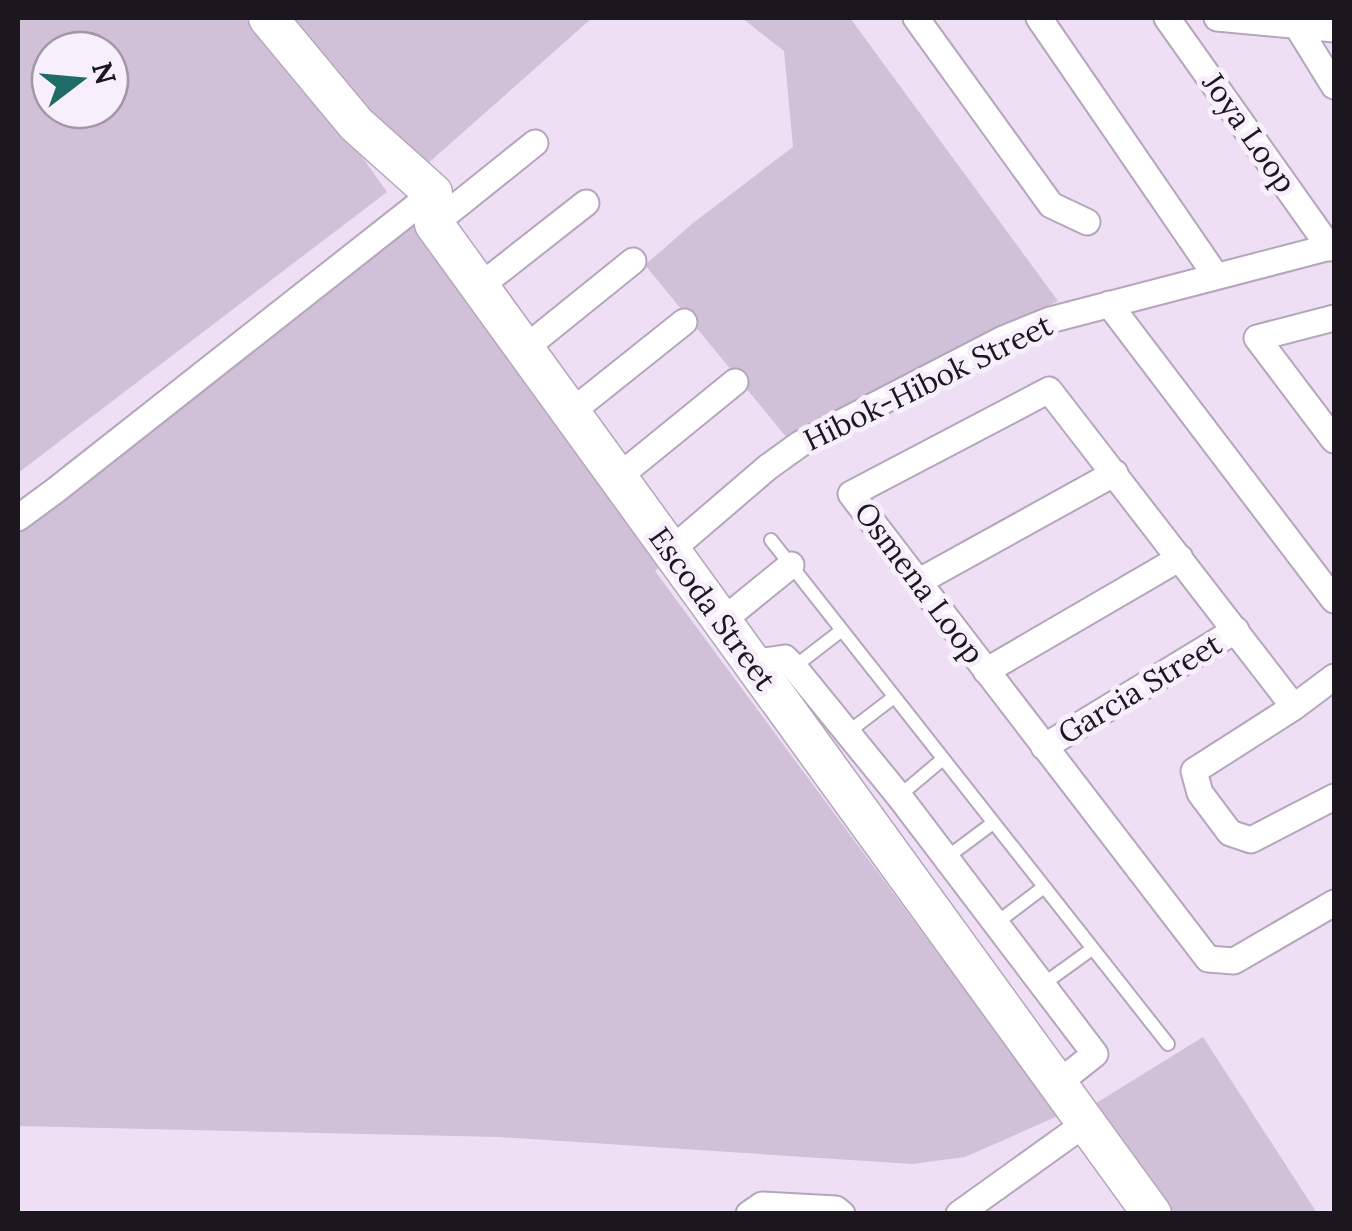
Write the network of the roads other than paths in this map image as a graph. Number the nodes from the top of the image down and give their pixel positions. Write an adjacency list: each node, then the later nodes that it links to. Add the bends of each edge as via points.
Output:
1 (268, 18): 11 (street, Escoda Street)
2 (916, 18): 12 (street, via 1051,206)
3 (1040, 18): 15 (street)
4 (1215, 18): 5 (street); 6 (street)
5 (1169, 20): 13 (street, Joya Loop)
6 (1298, 26): 7 (street); 8 (street)
7 (1334, 29)
8 (1334, 86)
9 (535, 143): 11 (street)
10 (586, 203): 16 (street)
11 (433, 208): 16 (street, Escoda Street); 26 (street)
12 (1087, 222)
13 (1332, 247): 15 (street, Hibok-Hibok Street)
14 (634, 261): 20 (street)
15 (1216, 276): 17 (street, Hibok-Hibok Street)
16 (479, 287): 20 (street, Escoda Street)
17 (1110, 304): 28 (street, Hibok-Hibok Street, via 1003,339 800,444); 32 (street)
18 (1334, 318): 23 (street, via 1257,338)
19 (684, 322): 22 (street)
20 (524, 349): 22 (street, Escoda Street)
21 (735, 382): 25 (street)
22 (570, 413): 25 (street, Escoda Street)
23 (1334, 440)
24 (1115, 473): 29 (street, Osmena Loop); 31 (street); 31 (street, Osmena Loop, via 1049,390 851,494)
25 (617, 478): 28 (street, Escoda Street)
26 (18, 518)
27 (771, 540): 30 (lane)
28 (670, 551): 33 (street, Escoda Street)
29 (1180, 558): 35 (street, Osmena Loop); 38 (street)
30 (791, 565): 33 (street); 34 (lane)
31 (918, 582): 38 (street, Osmena Loop)
32 (1334, 600)
33 (721, 622): 36 (street, Escoda Street)
34 (842, 630): 37 (lane); 40 (lane)
35 (1236, 630): 41 (street, Osmena Loop); 43 (street, Garcia Street)
36 (750, 663): 37 (street, via 785,658); 55 (street, Escoda Street)
37 (794, 667): 42 (street)
38 (986, 671): 43 (street, Osmena Loop)
39 (1334, 677): 41 (street)
40 (894, 697): 42 (lane); 44 (lane)
41 (1294, 707): 46 (street, via 1194,771 1200,792 1230,833 1251,840)
42 (847, 733): 45 (street)
43 (1044, 747): 50 (street, Osmena Loop, via 1208,959 1234,961)
44 (943, 759): 45 (lane); 47 (lane)
45 (899, 796): 48 (street)
46 (1334, 797)
47 (993, 823): 48 (lane); 49 (lane)
48 (946, 858): 51 (street)
49 (1044, 887): 51 (lane); 52 (lane)
50 (1334, 903)
51 (995, 924): 53 (street)
52 (1092, 948): 53 (lane); 54 (lane)
53 (1042, 985): 55 (street, via 1094,1054)
54 (1168, 1044)
55 (1057, 1084): 56 (street, Escoda Street)
56 (1086, 1123): 59 (street); 60 (street, Escoda Street)
57 (749, 1214): 58 (street, via 762,1205)
58 (842, 1214)
59 (959, 1214)
60 (1152, 1214)

